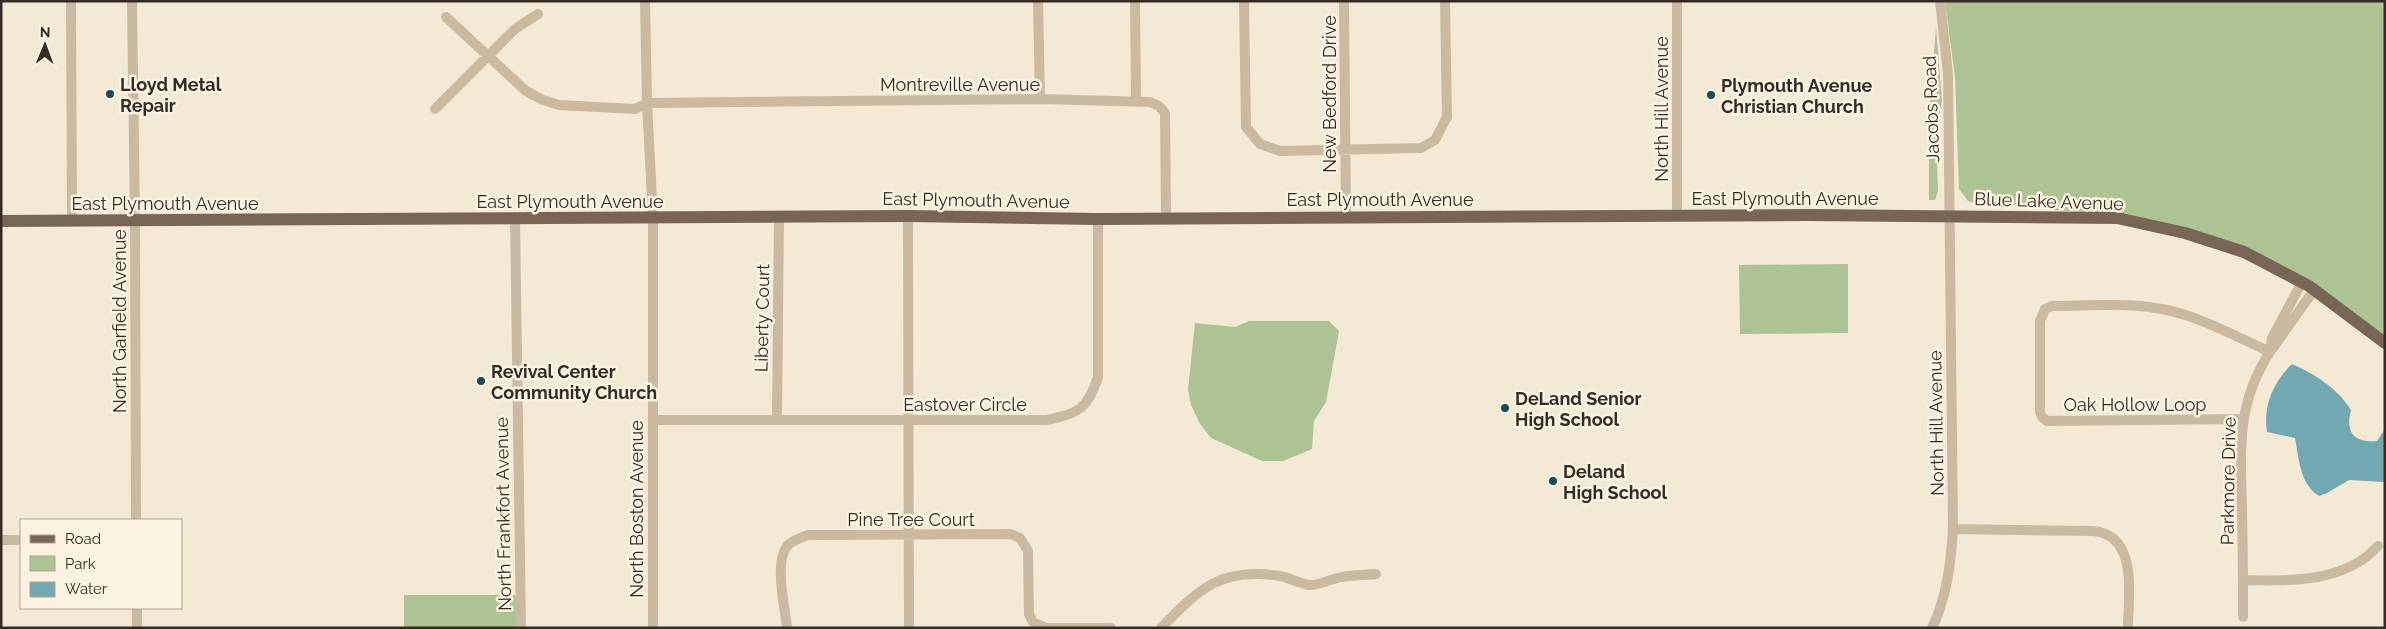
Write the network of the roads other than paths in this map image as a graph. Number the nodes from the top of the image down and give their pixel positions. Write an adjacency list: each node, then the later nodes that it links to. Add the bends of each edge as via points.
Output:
1 (71, 1): 28 (street)
2 (132, 1): 30 (street, North Garfield Avenue)
3 (646, 1): 16 (street, North Boston Avenue)
4 (1038, 1): 14 (street)
5 (1135, 1): 15 (street)
6 (1244, 1): 18 (street, via 1246,127 1260,144 1280,151)
7 (1344, 1): 18 (street, New Bedford Drive)
8 (1445, 1): 18 (street, via 1447,117 1442,130 1435,140 1420,148)
9 (1677, 1): 21 (street, North Hill Avenue)
10 (1940, 1): 22 (street, Jacobs Road, via 1948,74)
11 (538, 14): 13 (street, via 515,29)
12 (446, 17): 13 (street, Montreville Avenue)
13 (488, 55): 16 (street, Montreville Avenue, via 526,91 551,103 635,109); 17 (street)
14 (1040, 99): 15 (street, Montreville Avenue); 16 (street, Montreville Avenue)
15 (1136, 101): 24 (street, Montreville Avenue, via 1150,102 1164,113)
16 (647, 103): 25 (street, North Boston Avenue)
17 (435, 108)
18 (1345, 151): 20 (street, New Bedford Drive)
19 (908, 216): 23 (main road, East Plymouth Avenue); 27 (main road, East Plymouth Avenue); 38 (street)
20 (1346, 216): 21 (main road, East Plymouth Avenue); 24 (main road, East Plymouth Avenue)
21 (1678, 216): 22 (main road, East Plymouth Avenue)
22 (1950, 216): 31 (main road, Blue Lake Avenue, via 2117,218 2185,233 2244,252); 40 (street, North Hill Avenue)
23 (779, 217): 25 (main road, East Plymouth Avenue); 37 (street, Liberty Court)
24 (1166, 217): 27 (main road, East Plymouth Avenue)
25 (653, 218): 26 (main road, East Plymouth Avenue); 36 (street, North Boston Avenue)
26 (515, 219): 30 (main road, East Plymouth Avenue); 50 (street, North Frankfort Avenue)
27 (1098, 219): 38 (street, Eastover Circle, via 1098,377 1091,399 1081,409 1046,420)
28 (72, 220): 29 (main road, East Plymouth Avenue); 30 (main road, East Plymouth Avenue)
29 (1, 221)
30 (136, 221): 39 (street, North Garfield Avenue)
31 (2302, 282): 32 (main road, Blue Lake Avenue); 34 (street, Parkmore Drive, via 2272,338)
32 (2314, 290): 33 (main road, Blue Lake Avenue); 34 (street, Parkmore Drive)
33 (2385, 343)
34 (2270, 352): 35 (street, Parkmore Drive, via 2256,373); 35 (street, Oak Hollow Loop, via 2199,320 2165,309 2052,306 2044,309 2042,418)
35 (2244, 419): 46 (street, Parkmore Drive, via 2241,464)
36 (652, 420): 37 (street, Eastover Circle); 51 (street, North Boston Avenue)
37 (777, 420): 38 (street, Eastover Circle)
38 (907, 420): 41 (street)
39 (136, 519)
40 (1953, 529): 57 (street, North Hill Avenue, via 1952,556 1944,596); 58 (street, via 2093,531 2108,535 2120,545 2128,568)
41 (909, 536): 52 (street, Pine Tree Court, via 808,535 788,546 783,554 780,575); 53 (street); 54 (street, Pine Tree Court, via 1011,534 1020,538 1028,551 1029,614 1033,622)
42 (1, 540): 43 (street)
43 (20, 540)
44 (2378, 546): 46 (street, via 2368,558 2354,565 2315,577 2288,581)
45 (1376, 574): 56 (street, via 1341,577 1310,585 1255,573 1233,575 1214,582)
46 (2243, 580): 48 (street, Parkmore Drive)
47 (137, 609): 49 (street)
48 (2243, 617)
49 (137, 628)
50 (521, 628)
51 (653, 628)
52 (787, 628)
53 (909, 628)
54 (1047, 628): 55 (street, Pine Tree Court)
55 (1111, 628)
56 (1161, 628)
57 (1932, 628)
58 (2128, 628)

